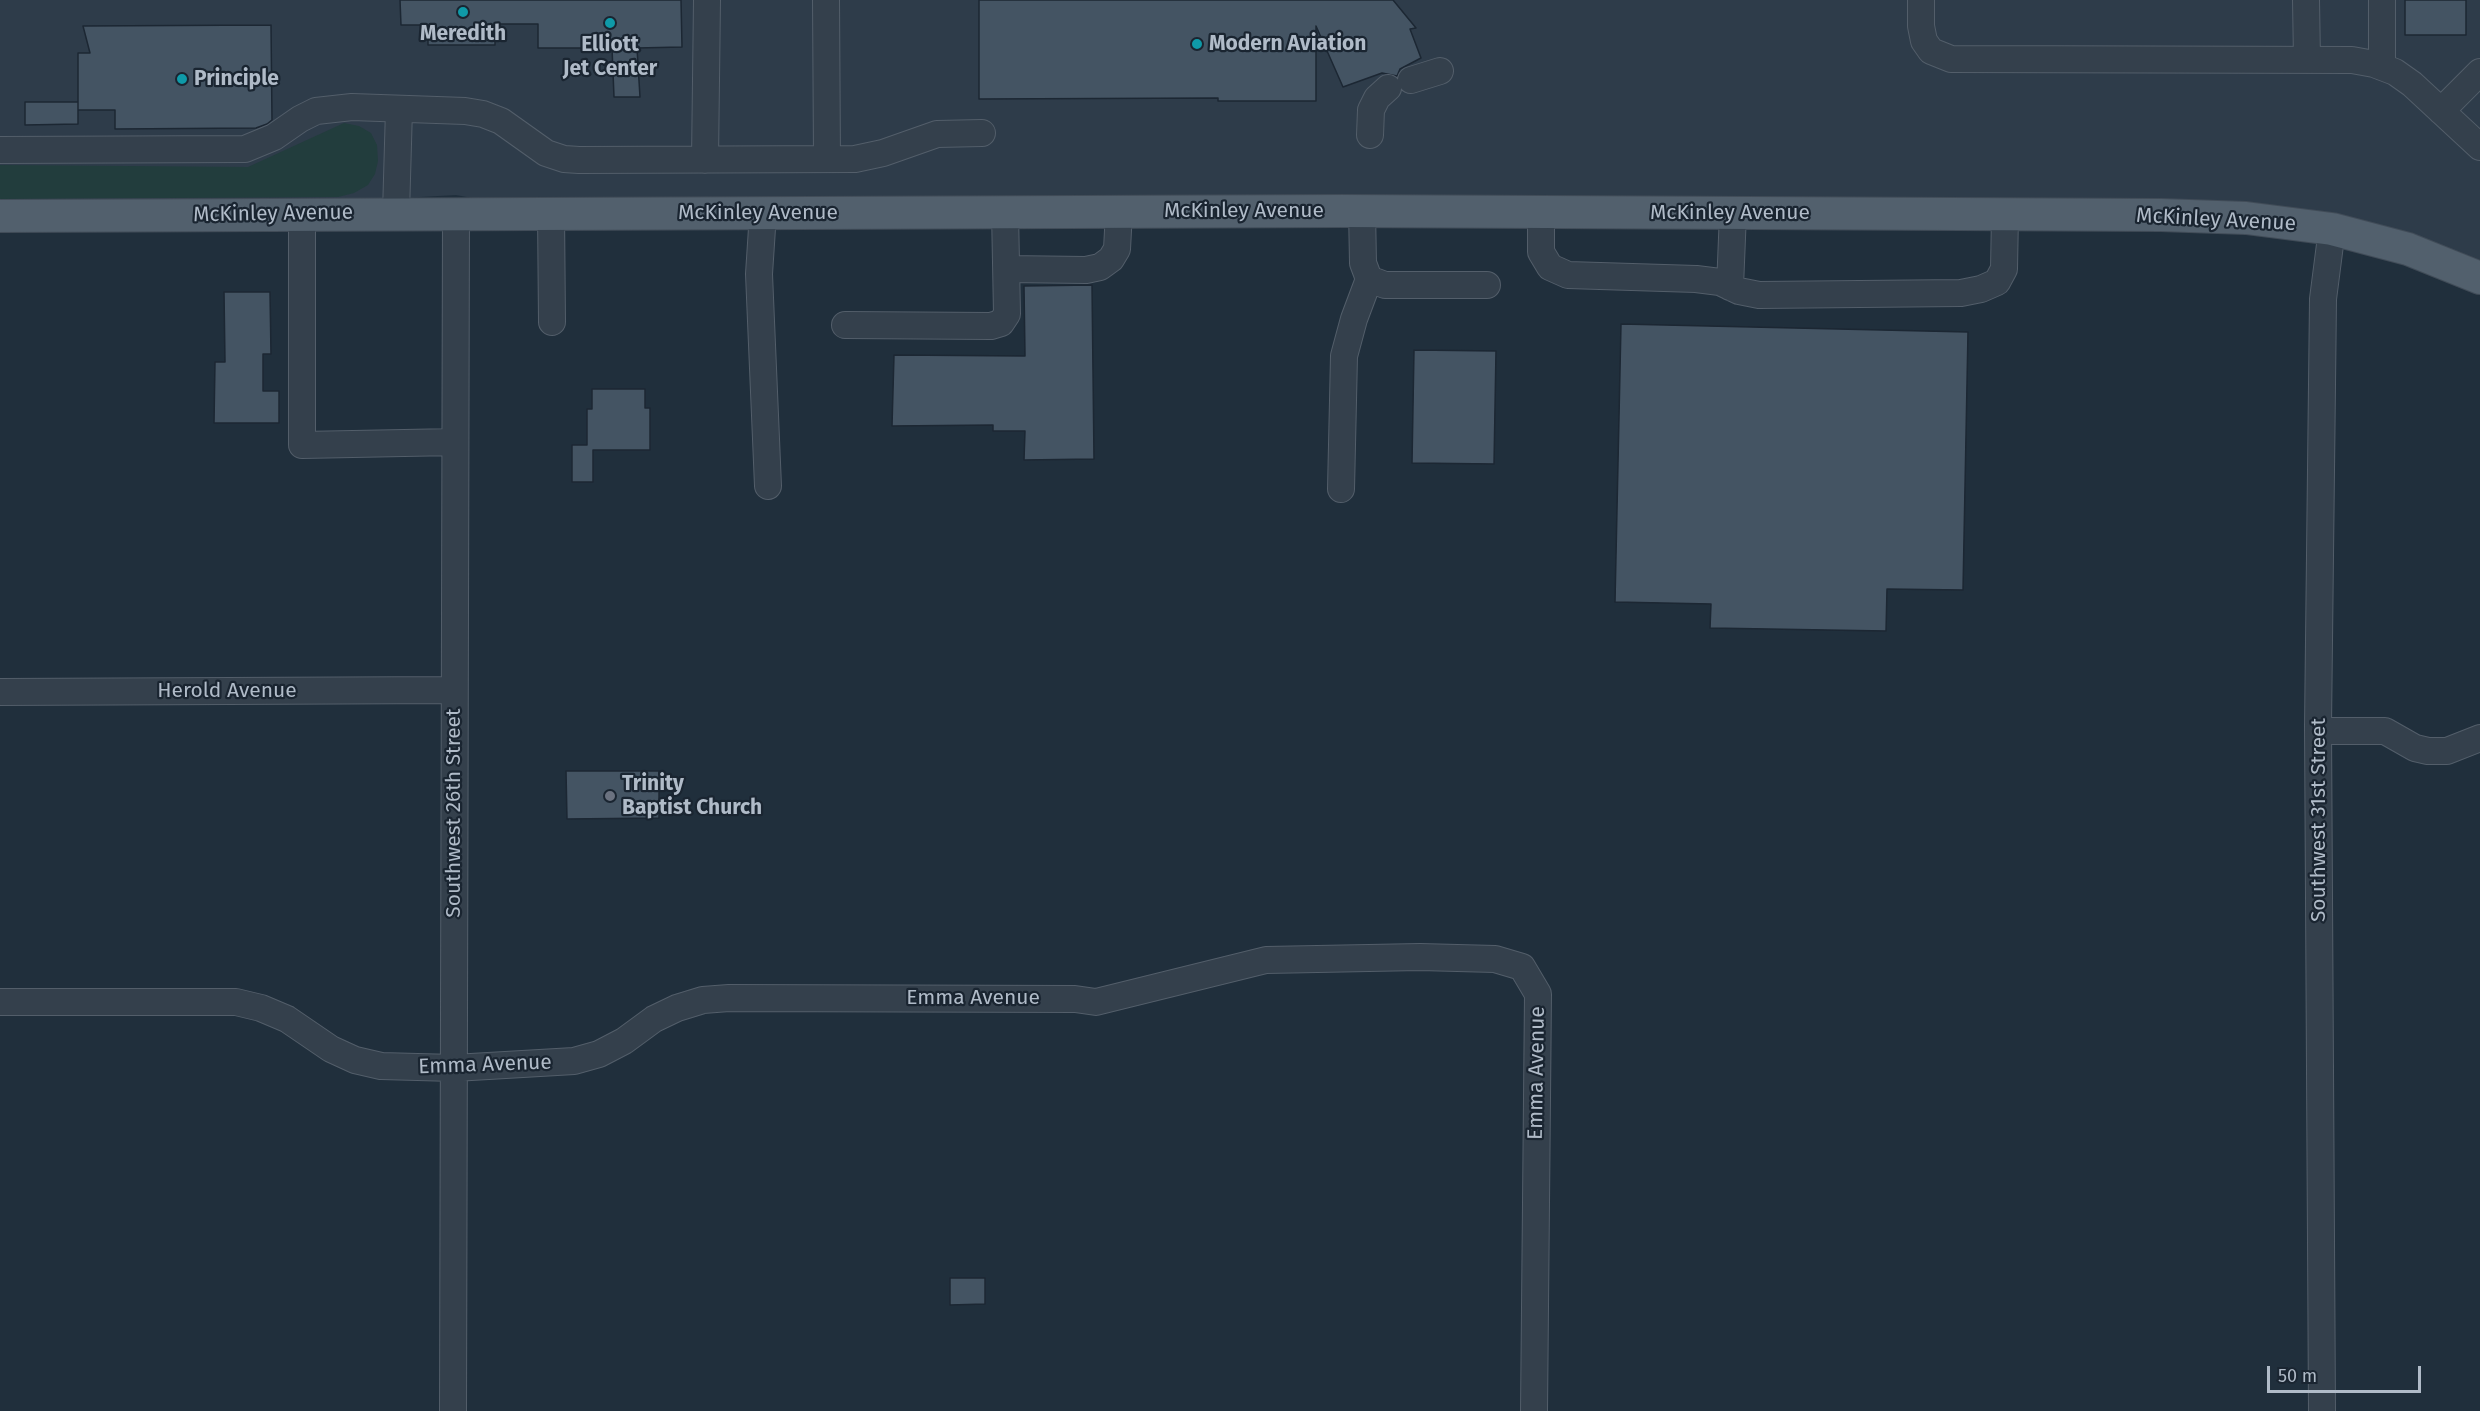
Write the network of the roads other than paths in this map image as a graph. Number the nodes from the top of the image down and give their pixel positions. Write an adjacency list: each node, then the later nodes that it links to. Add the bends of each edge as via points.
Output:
1 (707, 0): 17 (street)
2 (826, 0): 16 (street)
3 (1921, 0): 6 (street, via 1924,41 1931,51 1951,59)
4 (2306, 0): 6 (street)
5 (2382, 0): 7 (street)
6 (2307, 60): 7 (street, via 2352,60)
7 (2382, 67): 11 (street, via 2412,84)
8 (1440, 70): 13 (street, via 1400,84 1377,98 1371,110)
9 (2478, 76): 11 (street)
10 (399, 109): 15 (street, via 352,107 316,111 274,137 244,149); 17 (street, via 483,114 546,153 564,159); 22 (street)
11 (2440, 111): 14 (street)
12 (982, 133): 16 (street, via 937,134 882,153 855,159)
13 (1370, 135)
14 (2480, 147)
15 (0, 150)
16 (827, 159): 17 (street)
17 (705, 160)
18 (1362, 211): 20 (main road, McKinley Avenue); 21 (main road, McKinley Avenue); 33 (street, via 1363,263)
19 (1005, 212): 20 (main road, McKinley Avenue); 24 (main road, McKinley Avenue); 31 (street)
20 (1119, 212): 31 (street, via 1117,249 1100,267)
21 (1541, 212): 25 (main road, McKinley Avenue); 35 (street, via 1541,252 1550,267 1568,275 1695,279)
22 (396, 213): 26 (main road, McKinley Avenue); 27 (main road, McKinley Avenue)
23 (551, 213): 24 (main road, McKinley Avenue); 27 (main road, McKinley Avenue); 36 (street)
24 (763, 213): 39 (street, via 759,274)
25 (1733, 213): 28 (main road, McKinley Avenue); 35 (street)
26 (302, 214): 29 (main road, McKinley Avenue); 38 (street, via 302,445)
27 (456, 214): 38 (street, Southwest 26th Street)
28 (2005, 215): 30 (main road, McKinley Avenue, via 2246,218); 35 (street, via 2004,269 1997,282 1981,289 1961,293 1759,294)
29 (0, 216)
30 (2332, 229): 32 (main road, McKinley Avenue, via 2408,249); 43 (street, Southwest 31st Street, via 2323,299)
31 (1007, 269): 37 (street, via 1007,314 1001,323)
32 (2480, 278)
33 (1369, 279): 34 (street, via 1385,285); 40 (street, via 1344,356)
34 (1487, 285)
35 (1730, 287)
36 (552, 322)
37 (845, 326)
38 (455, 442): 41 (street, Southwest 26th Street)
39 (768, 486)
40 (1341, 489)
41 (454, 690): 42 (street, Herold Avenue); 46 (street, Southwest 26th Street)
42 (0, 692)
43 (2318, 732): 44 (street, via 2385,732 2428,752 2447,752); 49 (street, Southwest 31st Street)
44 (2480, 738)
45 (0, 1002): 46 (street, Emma Avenue, via 237,1002 287,1019 355,1060 381,1066)
46 (454, 1068): 47 (street, Southwest 26th Street); 48 (street, Emma Avenue, via 574,1061 599,1054 677,1008 703,1000 1095,1002 1266,960 1420,957 1495,959 1522,966 1538,994)
47 (453, 1411)
48 (1534, 1411)
49 (2322, 1411)

